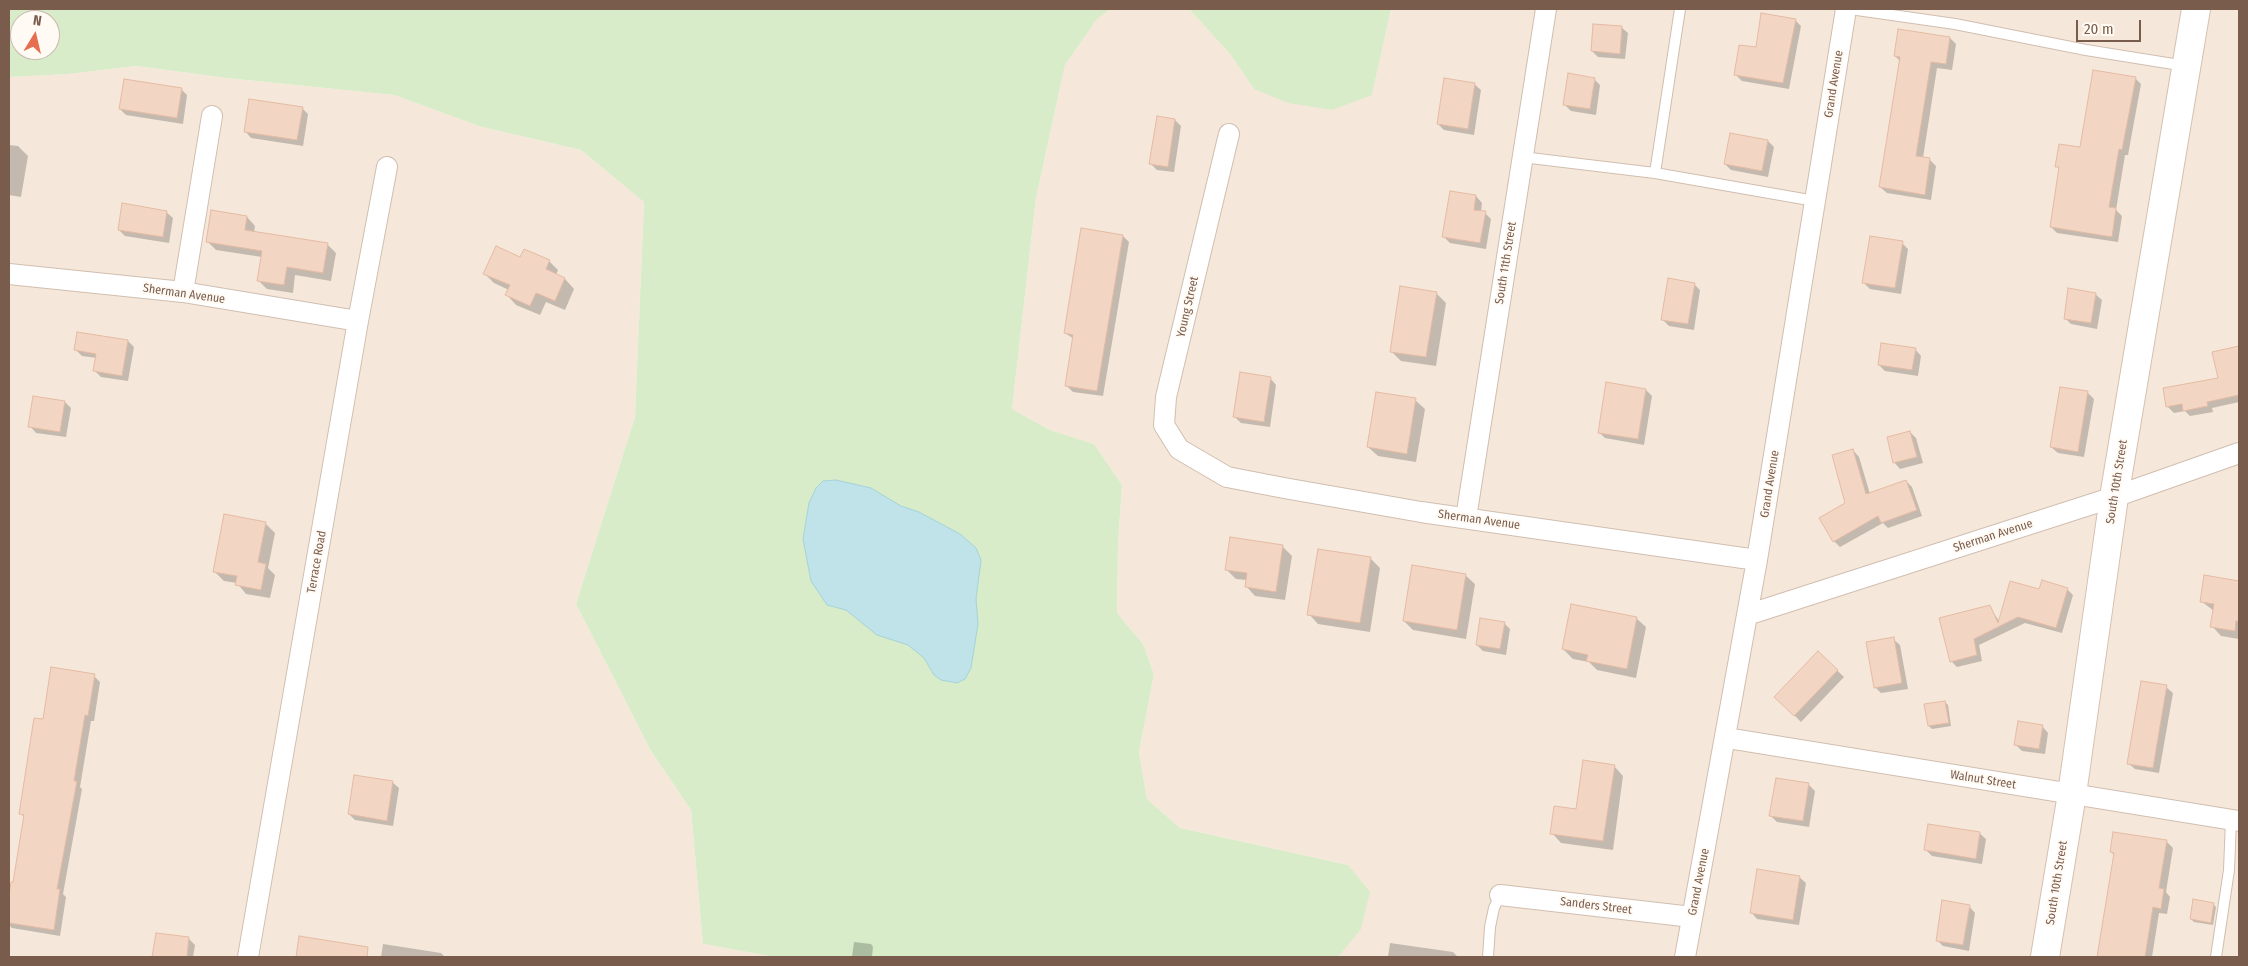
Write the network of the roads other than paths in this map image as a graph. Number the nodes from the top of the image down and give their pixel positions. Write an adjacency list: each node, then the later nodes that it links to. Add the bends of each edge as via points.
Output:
1 (1546, 9): 8 (street, South 11th Street)
2 (1680, 9): 10 (lane)
3 (1848, 9): 5 (lane, via 1955,24); 11 (street, Grand Avenue)
4 (2196, 9): 5 (street, South 10th Street)
5 (2186, 66): 17 (street, South 10th Street)
6 (212, 116): 13 (street)
7 (1229, 134): 16 (street, Young Street, via 1166,398 1164,425 1179,449)
8 (1522, 157): 10 (lane); 18 (street, South 11th Street)
9 (387, 167): 14 (street, Terrace Road)
10 (1655, 174): 11 (lane)
11 (1815, 201): 19 (street, Grand Avenue)
12 (9, 274): 13 (street, Sherman Avenue)
13 (183, 292): 14 (street, Sherman Avenue)
14 (358, 321): 26 (street, Terrace Road)
15 (2239, 453): 17 (street, Sherman Avenue)
16 (1205, 464): 18 (street, Sherman Avenue, via 1227,476 1284,488)
17 (2114, 496): 20 (street, Sherman Avenue); 22 (street, South 10th Street)
18 (1466, 518): 19 (street, Sherman Avenue)
19 (1757, 560): 20 (street, Grand Avenue)
20 (1747, 616): 21 (street, Grand Avenue)
21 (1726, 738): 22 (street, Walnut Street); 25 (street, Grand Avenue)
22 (2072, 794): 23 (street, Walnut Street); 29 (street, South 10th Street)
23 (2235, 821): 30 (lane)
24 (1500, 895): 25 (street, Sanders Street); 27 (lane, via 1490,927)
25 (1692, 917): 28 (street, Grand Avenue)
26 (248, 957)
27 (1488, 957)
28 (1685, 957)
29 (2045, 957)
30 (2216, 957)

